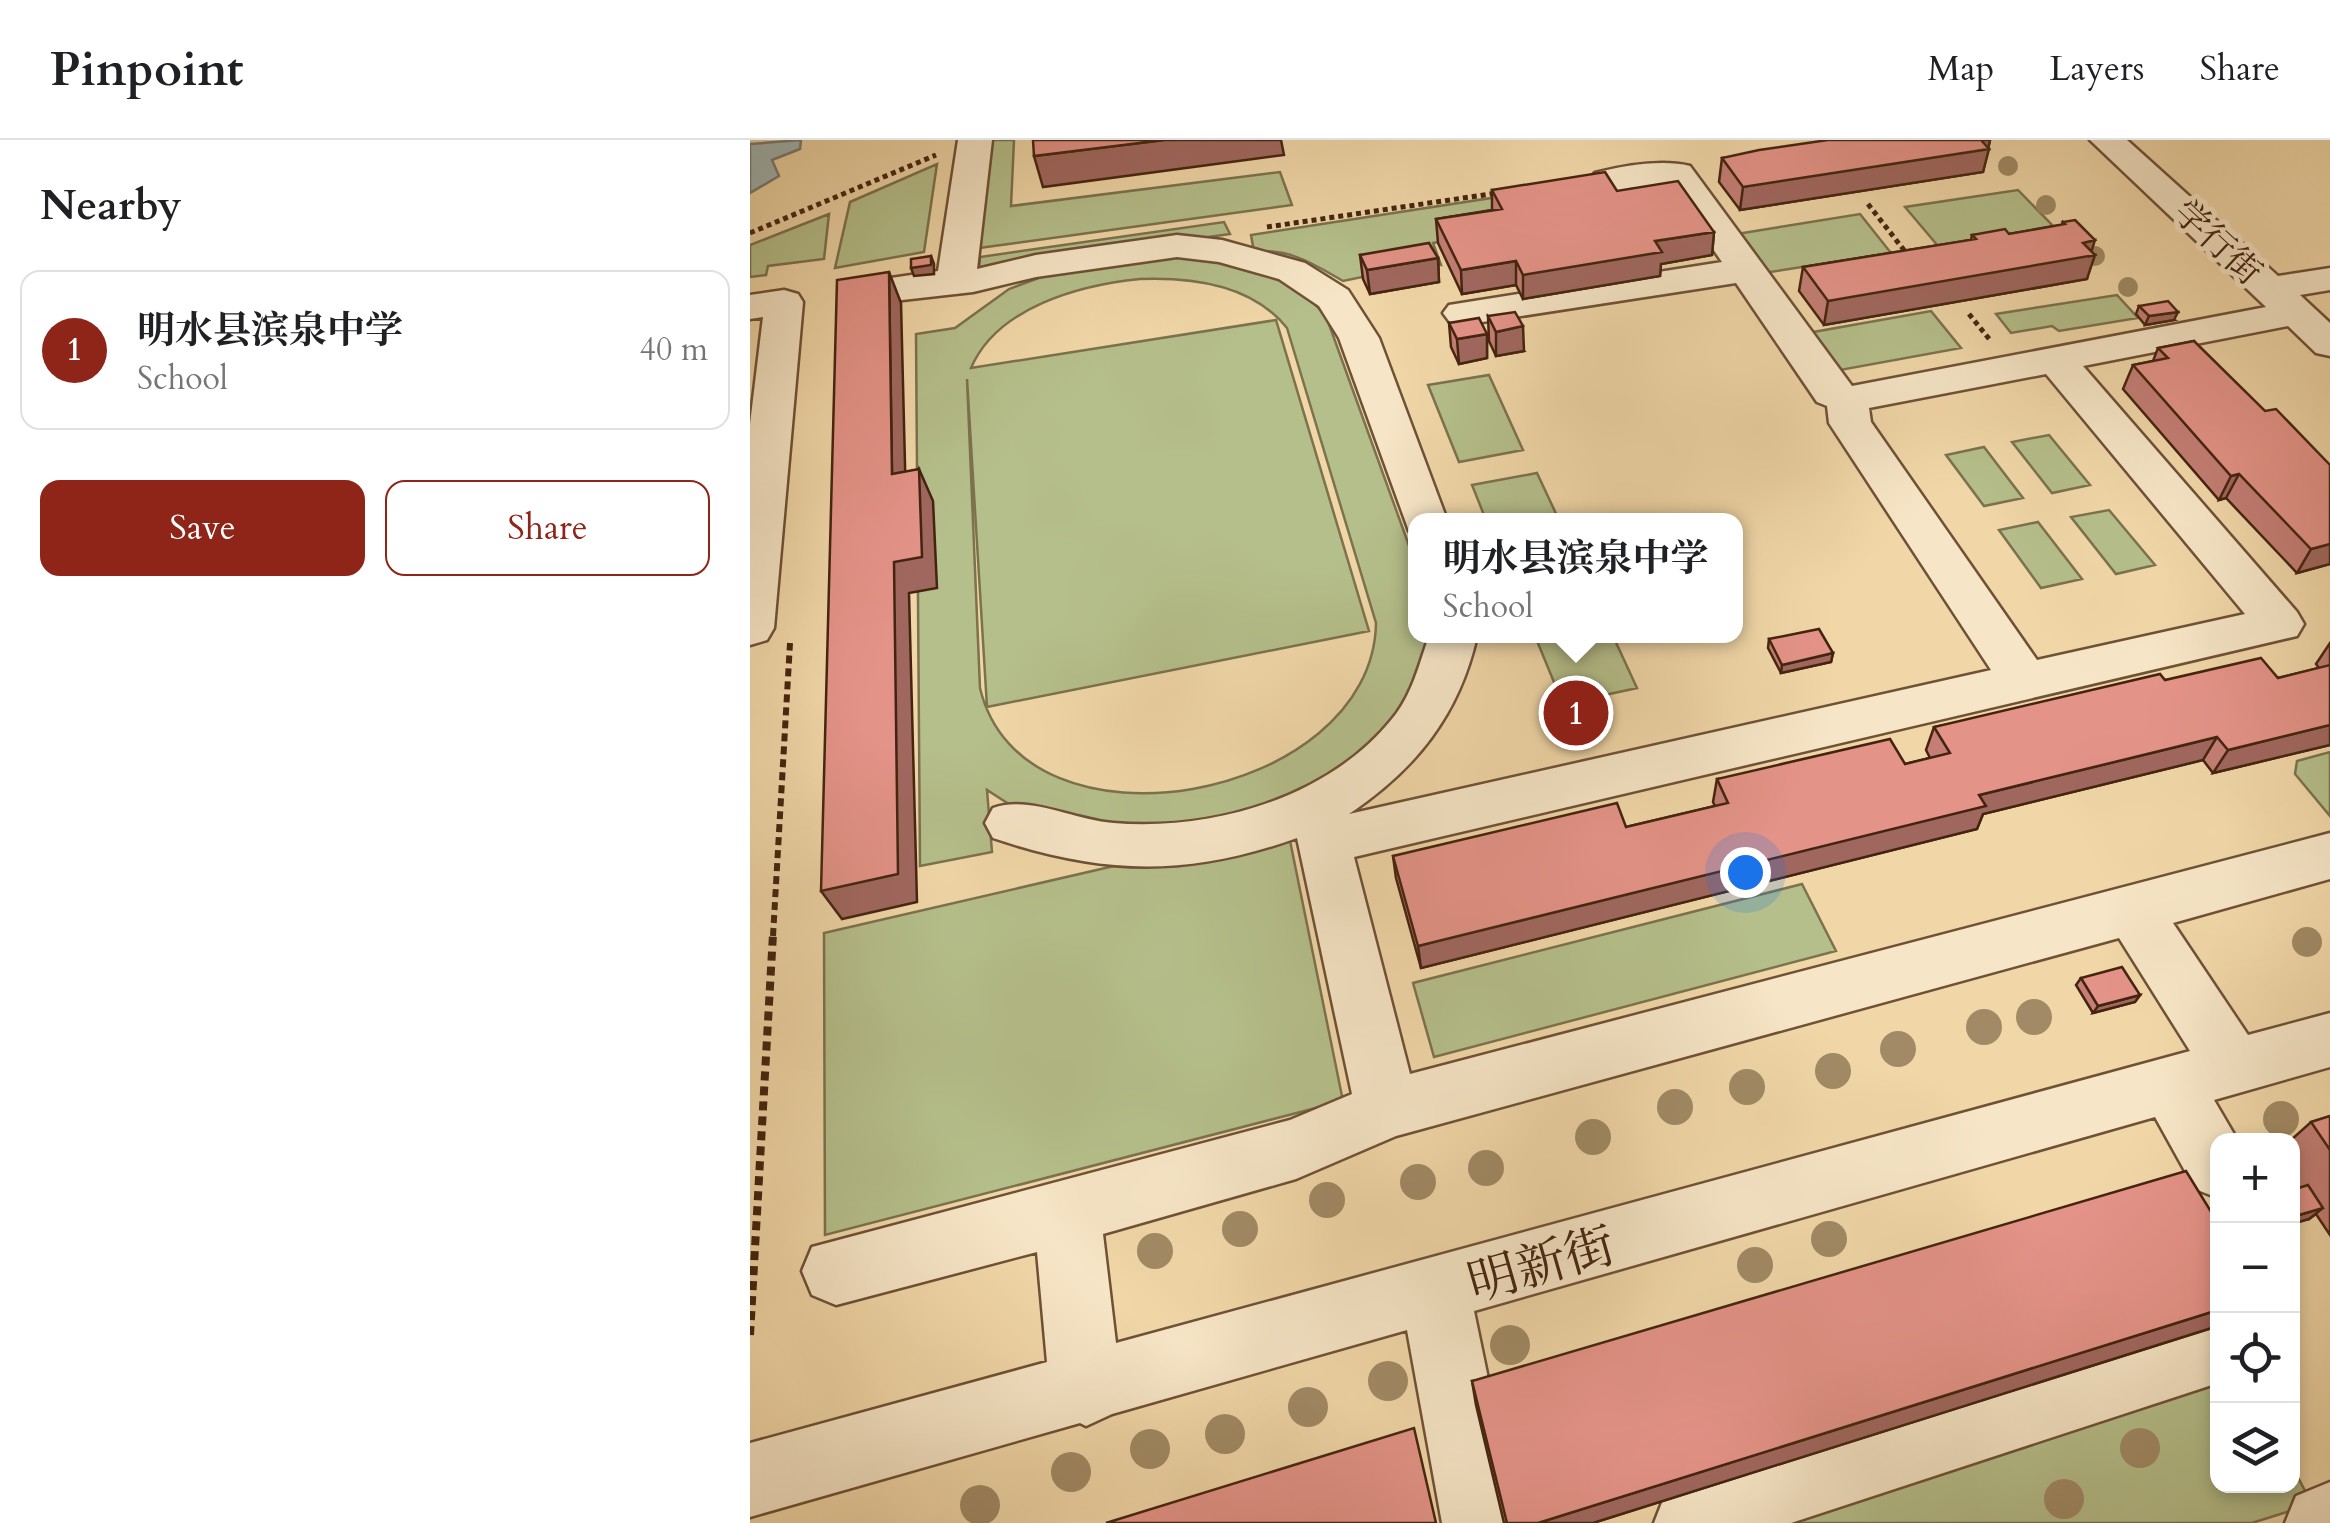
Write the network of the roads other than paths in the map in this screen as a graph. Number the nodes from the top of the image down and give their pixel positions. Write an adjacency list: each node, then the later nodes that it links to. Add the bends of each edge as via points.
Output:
1 (974, 140): 6 (street)
2 (2107, 140): 8 (street, 学行街)
3 (1612, 191): 4 (street, via 1607,180 1678,173)
4 (1746, 270): 10 (street, via 1530,312); 15 (street, via 1832,393)
5 (2330, 279): 8 (street)
6 (956, 280): 7 (street); 11 (street); 17 (street, via 1177,246 1292,271 1334,298 1359,338)
7 (858, 293)
8 (2282, 301): 12 (street, 学行街); 13 (street)
9 (767, 305): 14 (street)
10 (1463, 314)
11 (944, 318)
12 (2330, 344)
13 (2056, 360): 15 (street); 20 (street, via 2150,485 2280,624)
14 (764, 363): 16 (street)
15 (1847, 400): 20 (street, via 1850,423 1931,530)
16 (758, 475): 18 (street)
17 (1422, 513)
18 (770, 631)
19 (1452, 643): 21 (street, via 1418,727 1359,784 1316,806 1270,824 1178,844 1076,842)
20 (2025, 681): 27 (street, via 1323,842)
21 (1012, 823)
22 (2330, 856): 23 (street)
23 (2134, 910): 25 (street); 27 (street)
24 (2330, 1040): 25 (street, 明新街)
25 (2235, 1068): 26 (street, 明新街)
26 (2171, 1086): 28 (street); 31 (street, 明新街)
27 (1388, 1109): 29 (street, via 1296,1149)
28 (2210, 1153)
29 (1068, 1212): 30 (street); 33 (street)
30 (836, 1271)
31 (1435, 1292): 33 (street, 明新街); 36 (street)
32 (2210, 1351): 37 (street, via 1694,1517)
33 (1086, 1390): 34 (street, 明新街)
34 (750, 1480)
35 (2330, 1520): 38 (street)
36 (1480, 1523)
37 (1692, 1523)
38 (2322, 1523)

